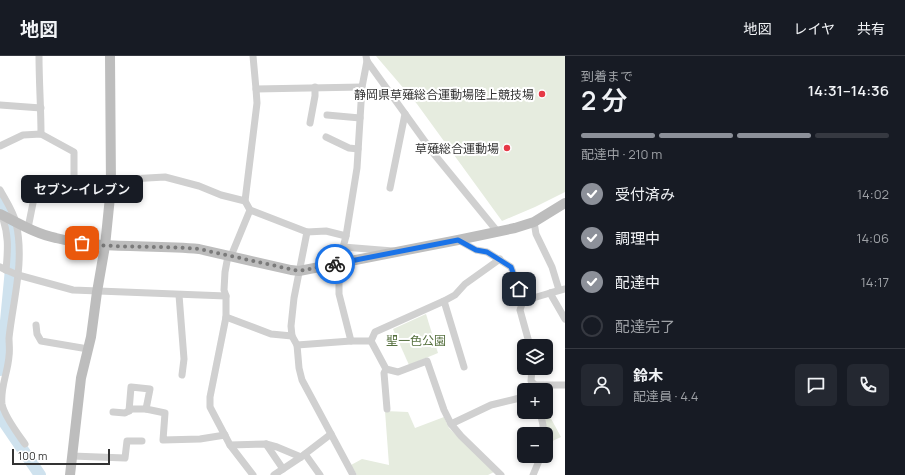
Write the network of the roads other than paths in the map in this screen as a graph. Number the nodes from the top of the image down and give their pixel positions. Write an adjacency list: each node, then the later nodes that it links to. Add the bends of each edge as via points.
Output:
1 (39, 56): 9 (street)
2 (110, 56): 18 (street)
3 (252, 56): 7 (street)
4 (366, 58): 6 (street); 10 (street)
5 (315, 87): 6 (street); 7 (street); 13 (street)
6 (362, 87): 12 (street)
7 (256, 89): 22 (street, via 257,103)
8 (0, 105): 9 (street)
9 (41, 108): 14 (street)
10 (405, 114): 19 (street); 29 (street, via 434,154)
11 (327, 115): 12 (street)
12 (360, 118): 17 (street)
13 (310, 123)
14 (41, 134): 16 (street, via 23,135); 21 (street, via 74,152)
15 (326, 137): 17 (street, via 349,148)
16 (0, 146)
17 (358, 149): 31 (street)
18 (111, 183): 21 (street); 22 (street, via 165,177); 33 (street)
19 (390, 188)
20 (0, 190): 26 (street)
21 (74, 192): 28 (street, via 35,193)
22 (245, 202): 24 (street)
23 (565, 203): 27 (street)
24 (250, 210): 30 (street); 36 (street)
25 (1, 214): 26 (street); 39 (street, via 8,244)
26 (16, 222): 28 (street); 41 (street, via 19,244)
27 (534, 222): 29 (street); 42 (street, via 536,234)
28 (28, 228): 33 (street, via 55,238)
29 (498, 231): 32 (street)
30 (307, 232): 31 (street, via 326,231); 40 (street)
31 (346, 236): 34 (street)
32 (458, 240): 35 (street); 37 (street)
33 (105, 246): 36 (street, via 199,249); 43 (street)
34 (343, 247): 35 (street); 38 (street)
35 (396, 252): 38 (street)
36 (230, 256): 40 (street); 46 (street, via 225,272)
37 (500, 260): 47 (street); 48 (street, via 511,267)
38 (339, 263): 40 (street); 54 (street, via 339,294)
39 (3, 268): 41 (street)
40 (299, 271): 52 (street, via 292,308)
41 (18, 275): 43 (street, via 74,290); 72 (street, via 2,405)
42 (562, 290): 44 (street)
43 (97, 292): 45 (street); 57 (street)
44 (550, 293): 48 (street); 50 (street)
45 (179, 295): 46 (street); 60 (street, via 184,359)
46 (226, 296): 49 (street)
47 (444, 301): 55 (street, via 375,332); 58 (street)
48 (523, 301): 53 (street, via 520,310)
49 (226, 317): 52 (street, via 271,334); 70 (street, via 210,397 210,407)
50 (565, 319)
51 (36, 325): 57 (street, via 41,341)
52 (292, 336): 56 (street)
53 (528, 339)
54 (351, 341): 55 (street); 56 (street)
55 (370, 341): 59 (street)
56 (297, 345): 69 (street, via 302,380)
57 (88, 349): 76 (street, via 81,378)
58 (464, 368)
59 (386, 369): 65 (street, via 384,373); 68 (street, via 398,372 427,360)
60 (182, 375)
61 (565, 385): 62 (street)
62 (553, 386)
63 (517, 399): 68 (street, via 491,405)
64 (146, 409): 66 (street); 66 (street, via 150,389 131,387); 70 (street, via 165,413 163,440 200,440)
65 (387, 409)
66 (128, 411): 67 (street)
67 (113, 412)
68 (451, 424): 84 (street)
69 (331, 434): 75 (street); 83 (street)
70 (225, 435): 73 (street)
71 (142, 442): 76 (street, via 127,441 124,458)
72 (25, 444)
73 (230, 444): 74 (street); 81 (street)
74 (266, 444): 75 (street); 78 (street)
75 (303, 455): 78 (street); 79 (street)
76 (72, 456): 80 (street)
77 (538, 463): 85 (street)
78 (283, 469): 82 (street)
79 (317, 474)
80 (70, 475)
81 (253, 475)
82 (274, 475)
83 (353, 475)
84 (502, 475)
85 (533, 475)

